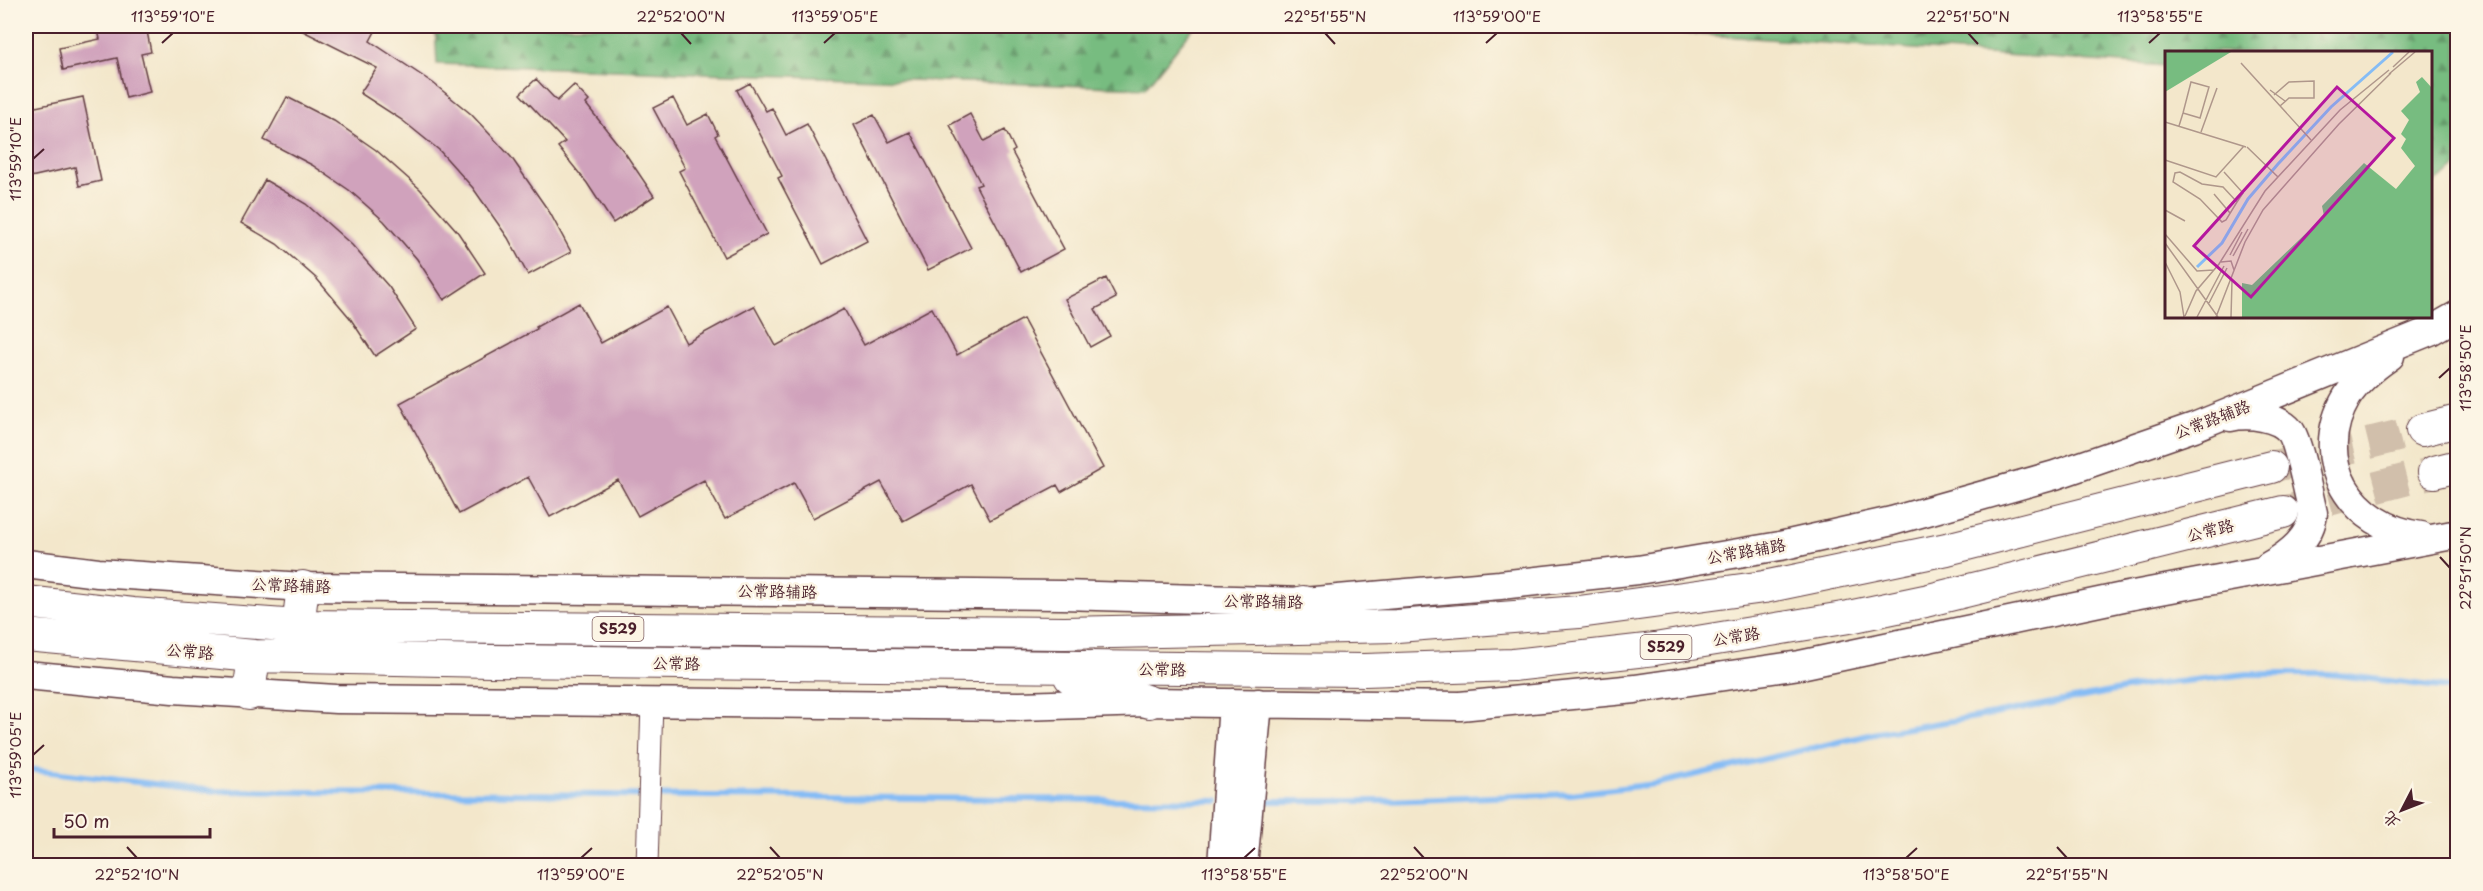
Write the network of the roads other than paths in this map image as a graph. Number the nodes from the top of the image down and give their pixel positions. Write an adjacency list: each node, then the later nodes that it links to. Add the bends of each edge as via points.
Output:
1 (2457, 315): 2 (main road, 公常路辅路)
2 (2430, 331): 4 (main road, 公常路辅路); 8 (main road, via 2388,357 2348,395 2333,434 2333,456 2346,492 2359,510 2382,526 2425,537)
3 (2457, 421): 5 (main road)
4 (2194, 427): 10 (main road, via 2236,416 2261,417 2284,426 2294,440 2312,522 2290,553); 13 (main road, 公常路辅路, via 1972,499 1780,546 1638,570)
5 (2422, 430)
6 (2271, 467): 15 (main road, 公常路 / S529, via 1947,549 1764,587 1568,613 1397,626)
7 (2283, 512): 18 (main road, 公常路 / S529, via 1925,601 1655,649 1513,665 1365,670)
8 (2455, 535): 10 (main road)
9 (26, 564): 11 (main road, 公常路辅路, via 139,577)
10 (2257, 572): 23 (main road, via 1800,665 1645,687 1460,706)
11 (303, 587): 13 (main road, 公常路辅路, via 1062,595); 14 (main road)
12 (26, 602): 14 (main road, 公常路 / S529)
13 (1303, 602): 15 (main road)
14 (298, 626): 15 (main road, 公常路 / S529, via 1065,633)
15 (1212, 630)
16 (26, 635): 17 (main road, 公常路 / S529)
17 (254, 656): 18 (main road, 公常路 / S529); 20 (main road)
18 (1035, 666): 21 (main road)
19 (26, 675): 20 (main road)
20 (249, 694): 22 (main road)
21 (1149, 702): 22 (main road, via 1020,706); 23 (main road)
22 (652, 703): 25 (street)
23 (1246, 703): 24 (main road)
24 (1233, 854)
25 (647, 866)

